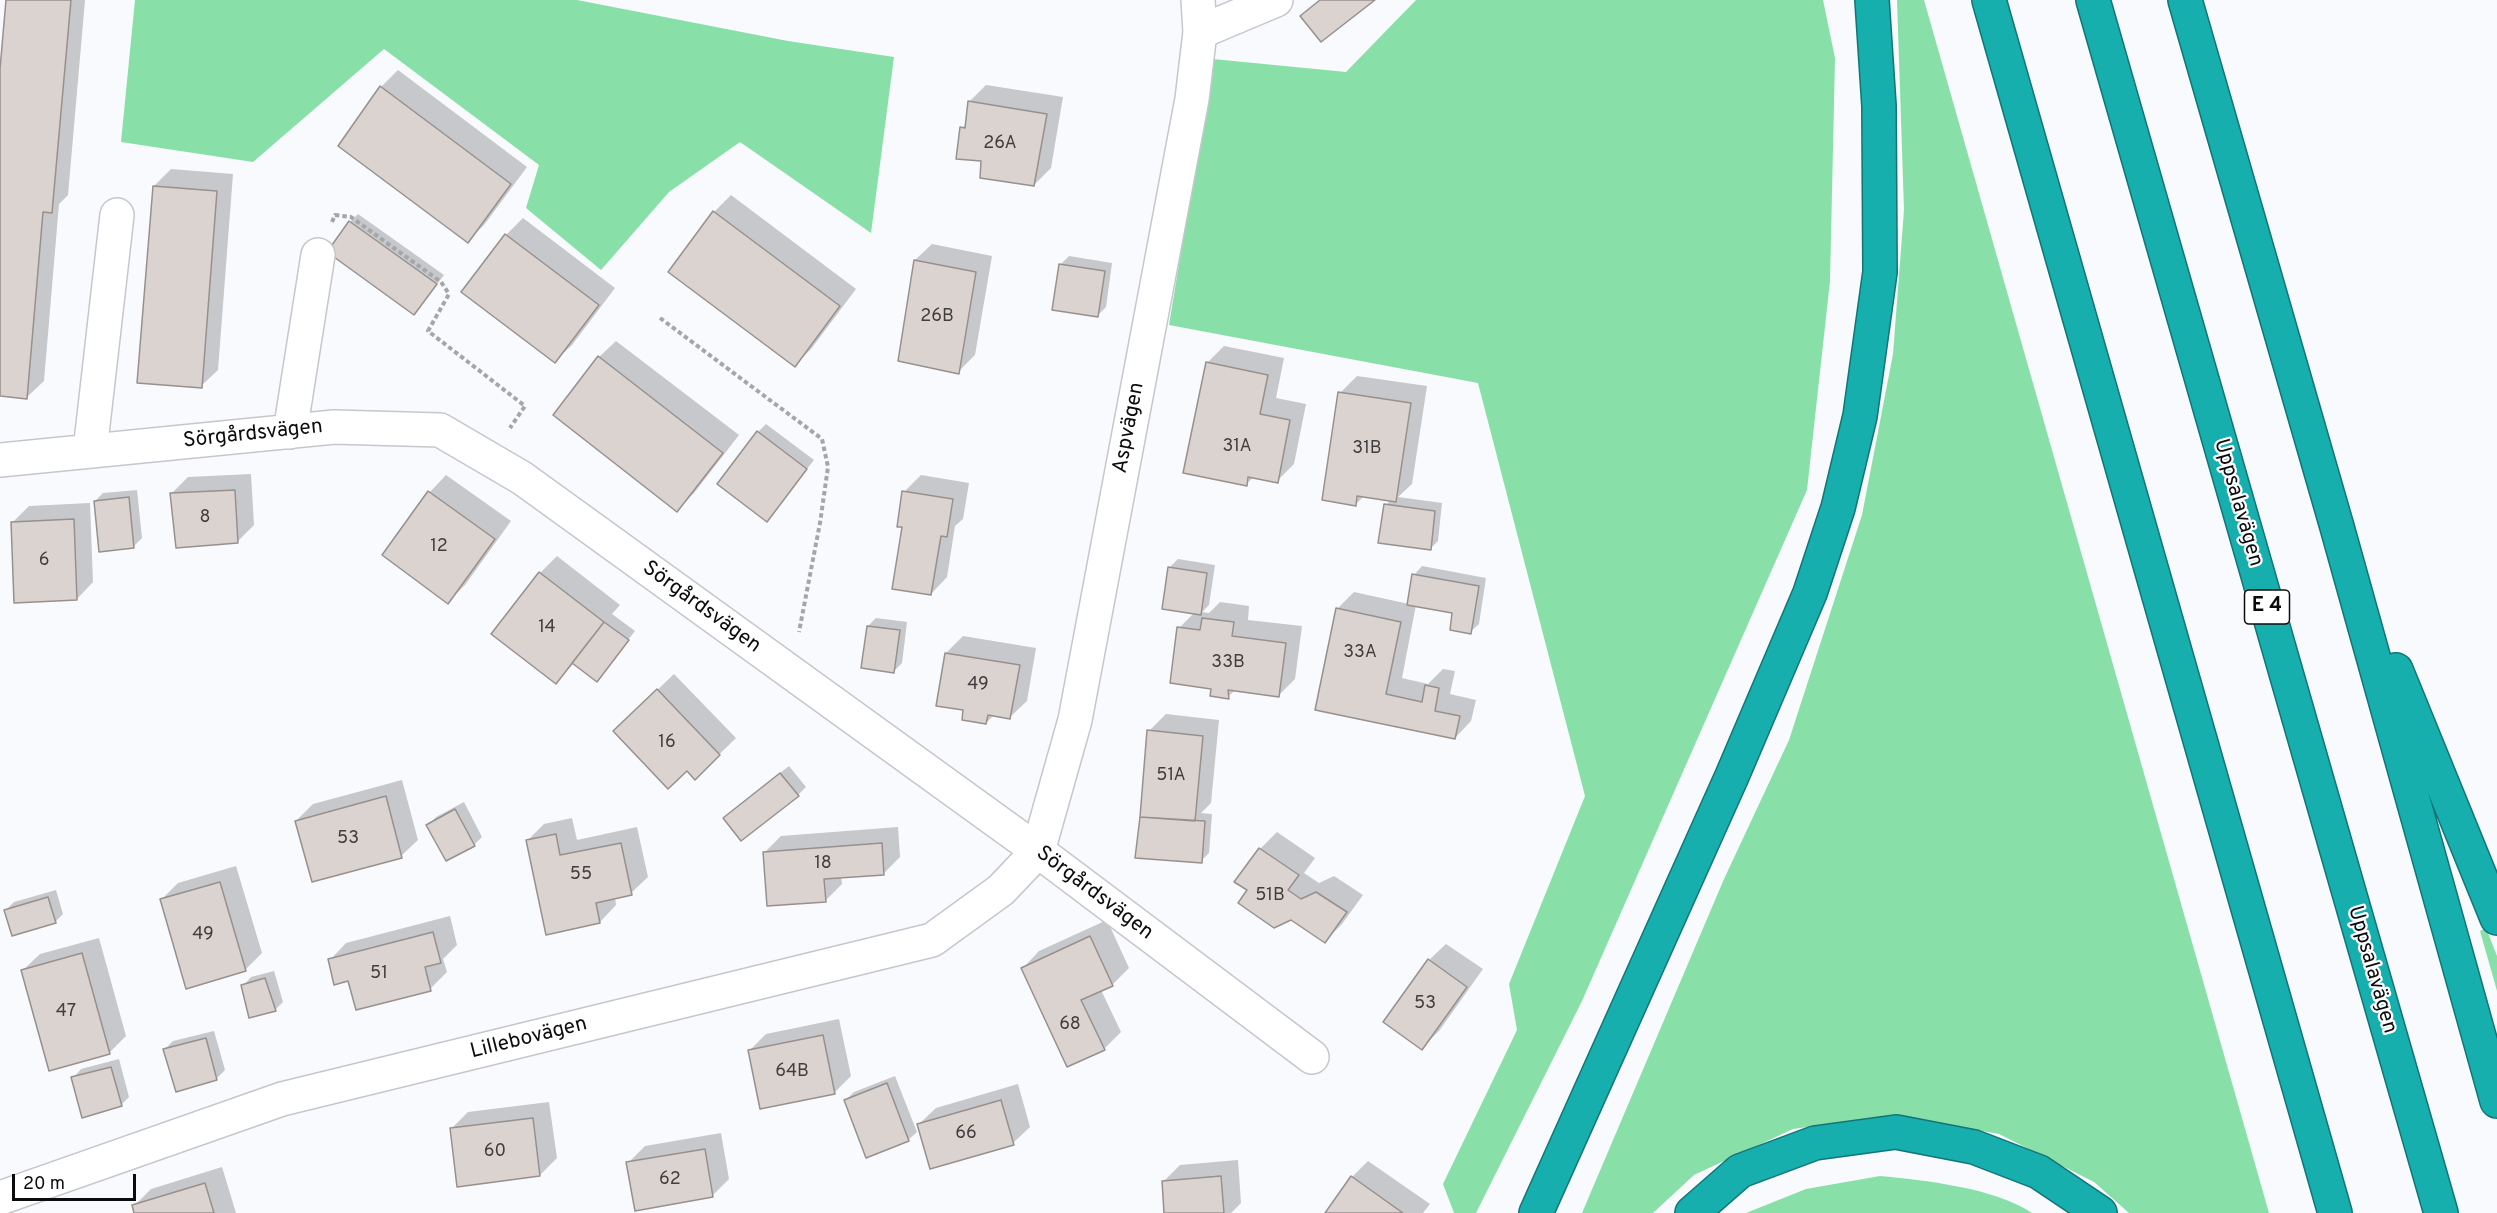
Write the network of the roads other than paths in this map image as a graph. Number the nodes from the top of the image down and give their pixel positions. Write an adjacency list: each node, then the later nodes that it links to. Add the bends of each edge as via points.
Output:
1 (1276, 0): 6 (street)
2 (1872, 0): 18 (highway, via 1879,106 1880,272 1860,416 1838,508 1810,593 1732,776)
3 (1989, 0): 21 (highway)
4 (2093, 0): 22 (highway, Uppsalavägen / E 4)
5 (2185, 0): 12 (highway)
6 (1199, 16): 13 (street, Aspvägen, via 1192,99 1075,720)
7 (117, 215): 10 (street)
8 (318, 255): 9 (street)
9 (290, 432): 10 (street, Sörgårdsvägen); 13 (street, Sörgårdsvägen, via 334,427 440,430 522,478)
10 (90, 451): 11 (street, Sörgårdsvägen)
11 (0, 460)
12 (2337, 526): 14 (highway); 16 (highway)
13 (1038, 851): 15 (street, Sörgårdsvägen); 17 (street, Lillebovägen, via 1001,890 932,940 282,1099)
14 (2497, 918)
15 (1312, 1057)
16 (2497, 1101)
17 (0, 1198)
18 (1536, 1213)
19 (1692, 1213): 20 (highway, via 1740,1171 1815,1143 1896,1132 1974,1147 2039,1172)
20 (2100, 1213)
21 (2335, 1213)
22 (2440, 1213)

